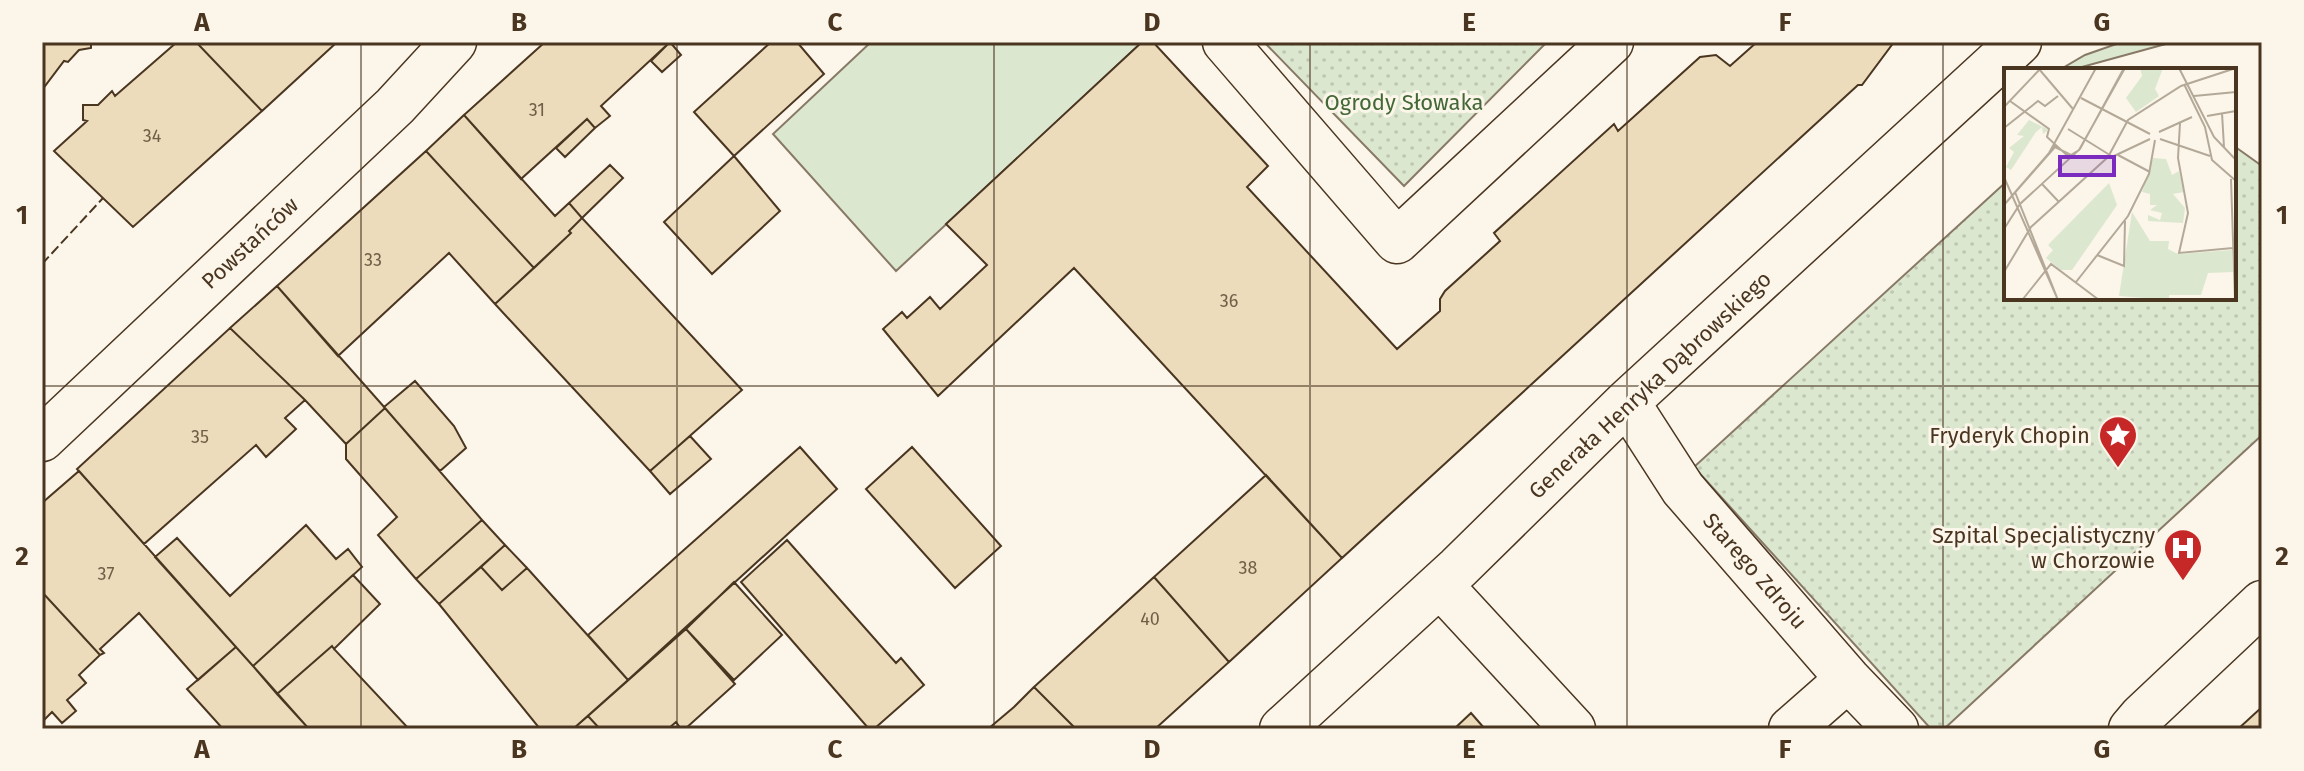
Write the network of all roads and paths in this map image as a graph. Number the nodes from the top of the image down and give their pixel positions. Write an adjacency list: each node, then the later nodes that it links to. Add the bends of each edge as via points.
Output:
1 (1225, 42): 2 (street, via 1397,241)
2 (1611, 42)
3 (2050, 42): 5 (street)
4 (453, 43): 7 (street, Powstańców, via 395,106)
5 (2010, 51): 6 (street, Generała Henryka Dąbrowskiego)
6 (1627, 402): 8 (street, Generała Henryka Dąbrowskiego); 10 (street, Starego Zdroju, via 1683,489)
7 (42, 439)
8 (1440, 585): 11 (street, Generała Henryka Dąbrowskiego); 12 (street)
9 (2262, 603): 15 (street)
10 (1848, 679): 13 (street); 14 (street, Starego Zdroju)
11 (1282, 729)
12 (1573, 729)
13 (1791, 729)
14 (1896, 729)
15 (2131, 729)

